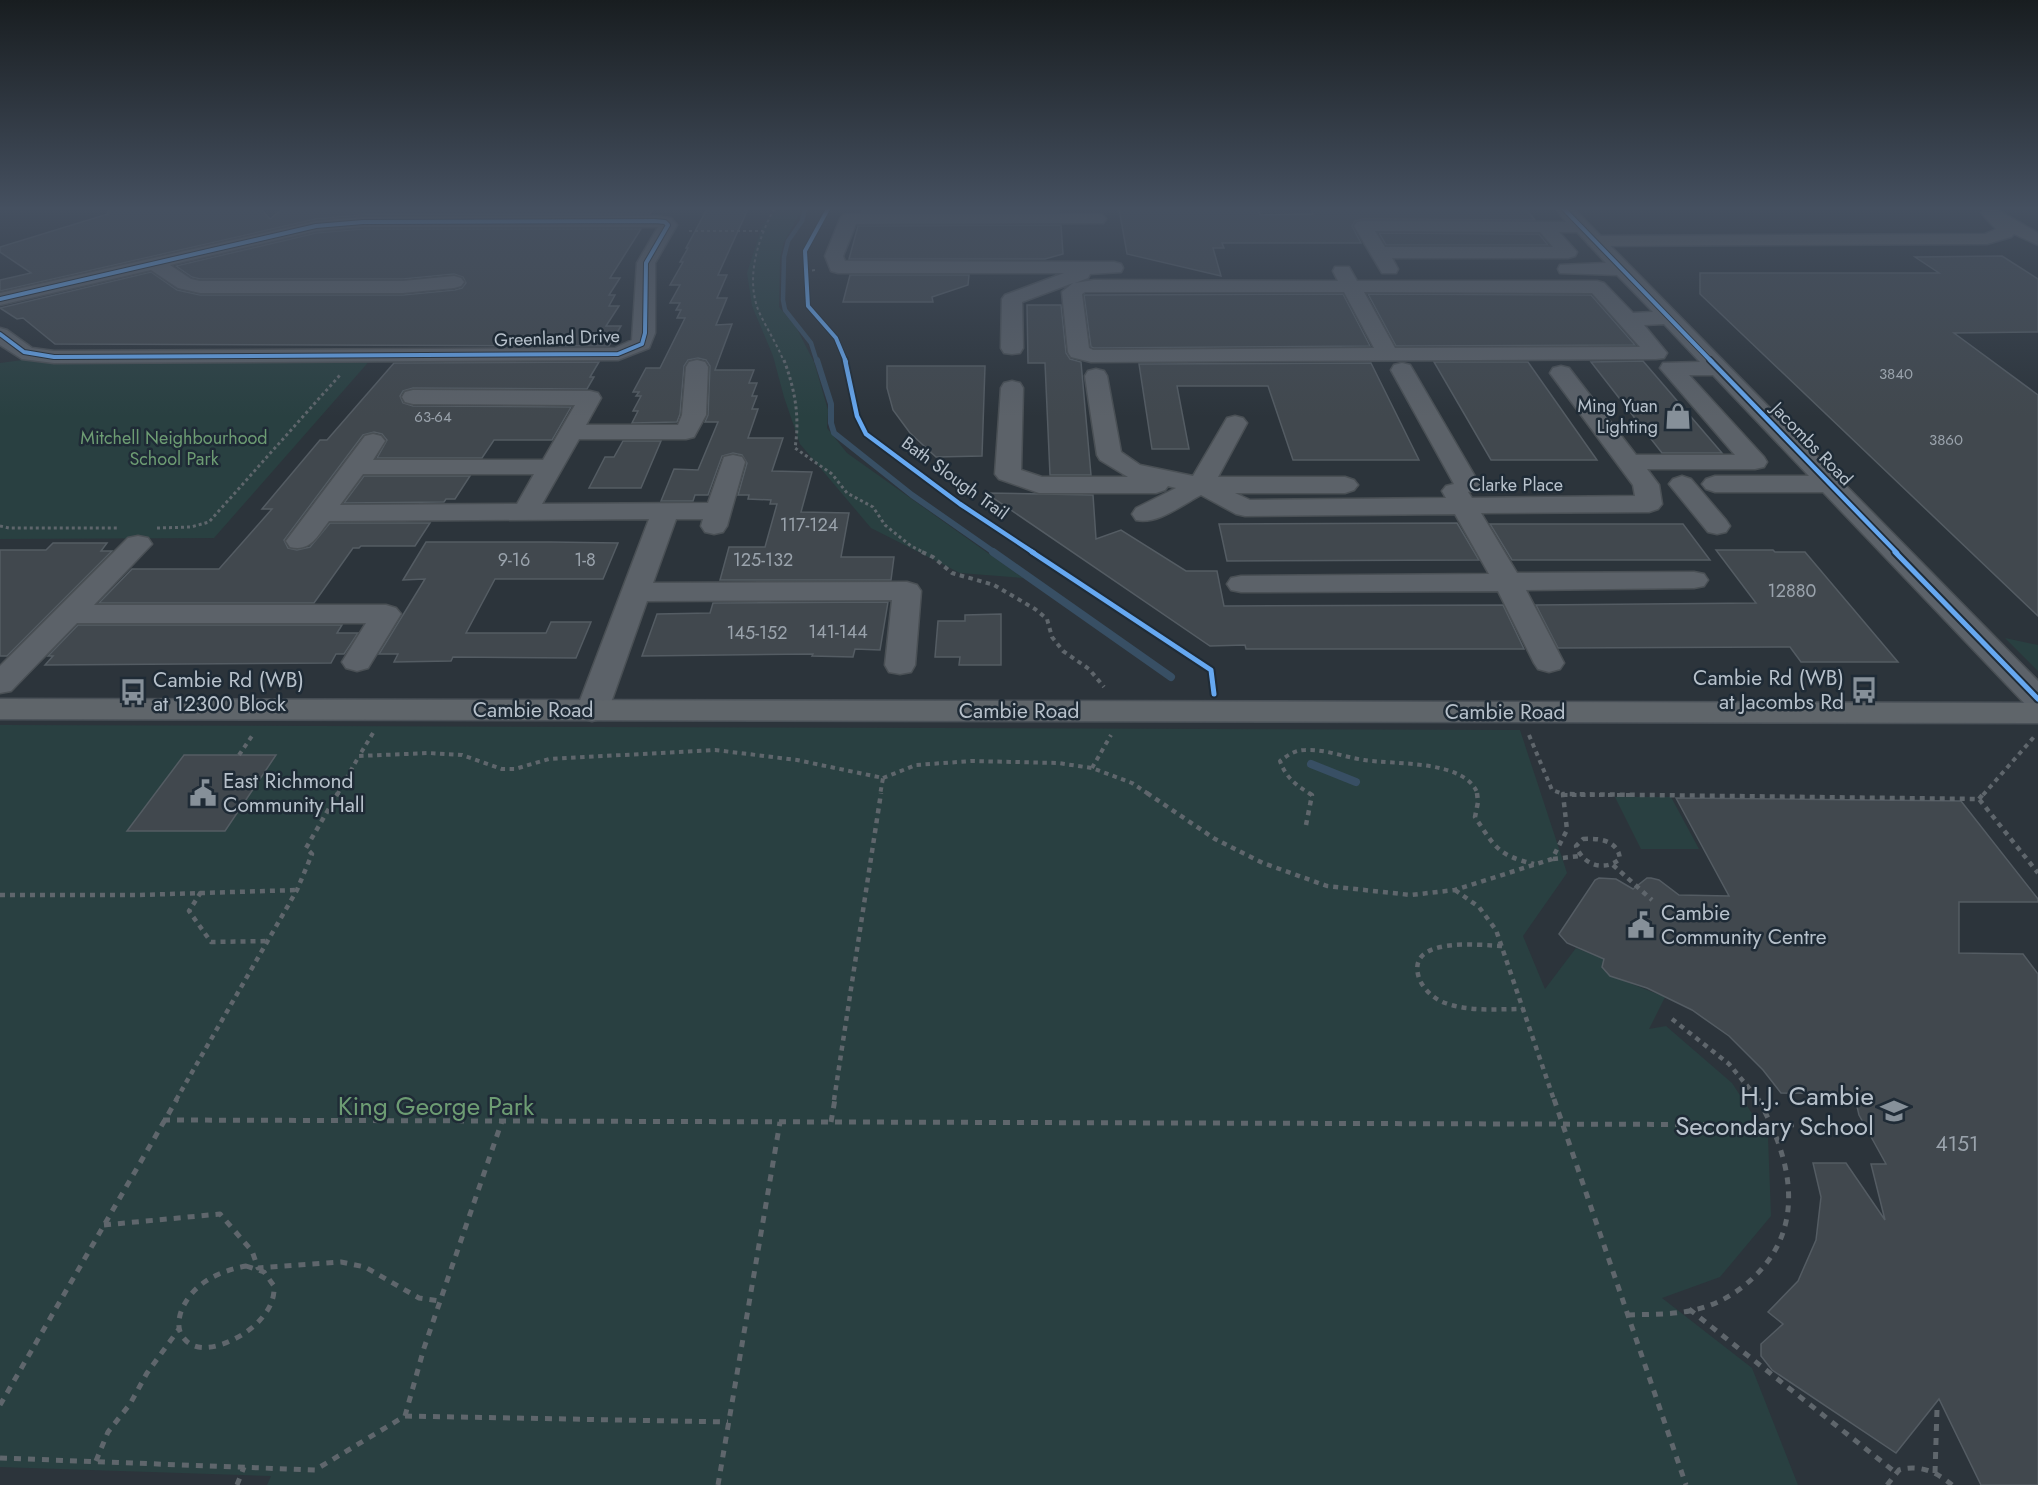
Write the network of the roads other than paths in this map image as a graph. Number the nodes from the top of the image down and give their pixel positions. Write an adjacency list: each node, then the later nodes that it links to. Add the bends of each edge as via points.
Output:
1 (88, 278): 10 (street)
2 (176, 278): 9 (street, via 200,287 403,287)
3 (646, 278): 15 (street, Greenland Drive, via 645,333 642,344 632,350 602,356)
4 (1057, 278): 14 (street, via 1012,299)
5 (1086, 278): 16 (street, via 1072,292 1079,352 1091,356)
6 (1346, 278): 16 (street)
7 (1354, 278): 12 (street, via 1597,287)
8 (1631, 278): 11 (street, Jacombs Road)
9 (454, 282)
10 (0, 299)
11 (1670, 318): 12 (street); 18 (street, Jacombs Road)
12 (1628, 319): 16 (street, via 1656,353)
13 (0, 334): 15 (street, Greenland Drive, via 28,356)
14 (1012, 348)
15 (442, 356): 23 (street, via 406,405 590,398)
16 (1395, 362): 33 (street)
17 (697, 367): 23 (street, via 694,415 686,432)
18 (1719, 369): 26 (street, via 1671,368 1755,462); 31 (street, Jacombs Road)
19 (1562, 373): 26 (street)
20 (1096, 376): 32 (street, via 1109,455 1132,471)
21 (1012, 388): 32 (street, via 1008,474 1039,485)
22 (1235, 423): 32 (street)
23 (570, 432): 28 (street)
24 (373, 441): 27 (street)
25 (734, 462): 35 (street, via 716,519)
26 (1629, 462): 29 (street)
27 (356, 467): 28 (street); 36 (street)
28 (551, 467): 34 (street)
29 (1646, 484): 30 (street); 33 (street, via 1649,504)
30 (1682, 484): 31 (street); 38 (street)
31 (1830, 484): 50 (street, Jacombs Road)
32 (1201, 485): 33 (street, via 1245,508); 37 (street)
33 (1460, 492): 42 (street)
34 (525, 512): 35 (street); 36 (street)
35 (665, 512): 44 (street)
36 (321, 513): 40 (street)
37 (1145, 514)
38 (1717, 526)
39 (139, 533): 45 (street)
40 (300, 541)
41 (1694, 580): 42 (street)
42 (1508, 582): 43 (street); 47 (street)
43 (1240, 584)
44 (634, 594): 48 (street, via 907,591); 52 (street)
45 (69, 614): 46 (street, via 386,614); 49 (street)
46 (357, 662)
47 (1549, 663)
48 (900, 665)
49 (0, 684)
50 (2038, 699)
51 (0, 709): 52 (main road, Cambie Road)
52 (592, 711): 53 (main road, Cambie Road)
53 (2036, 725)

